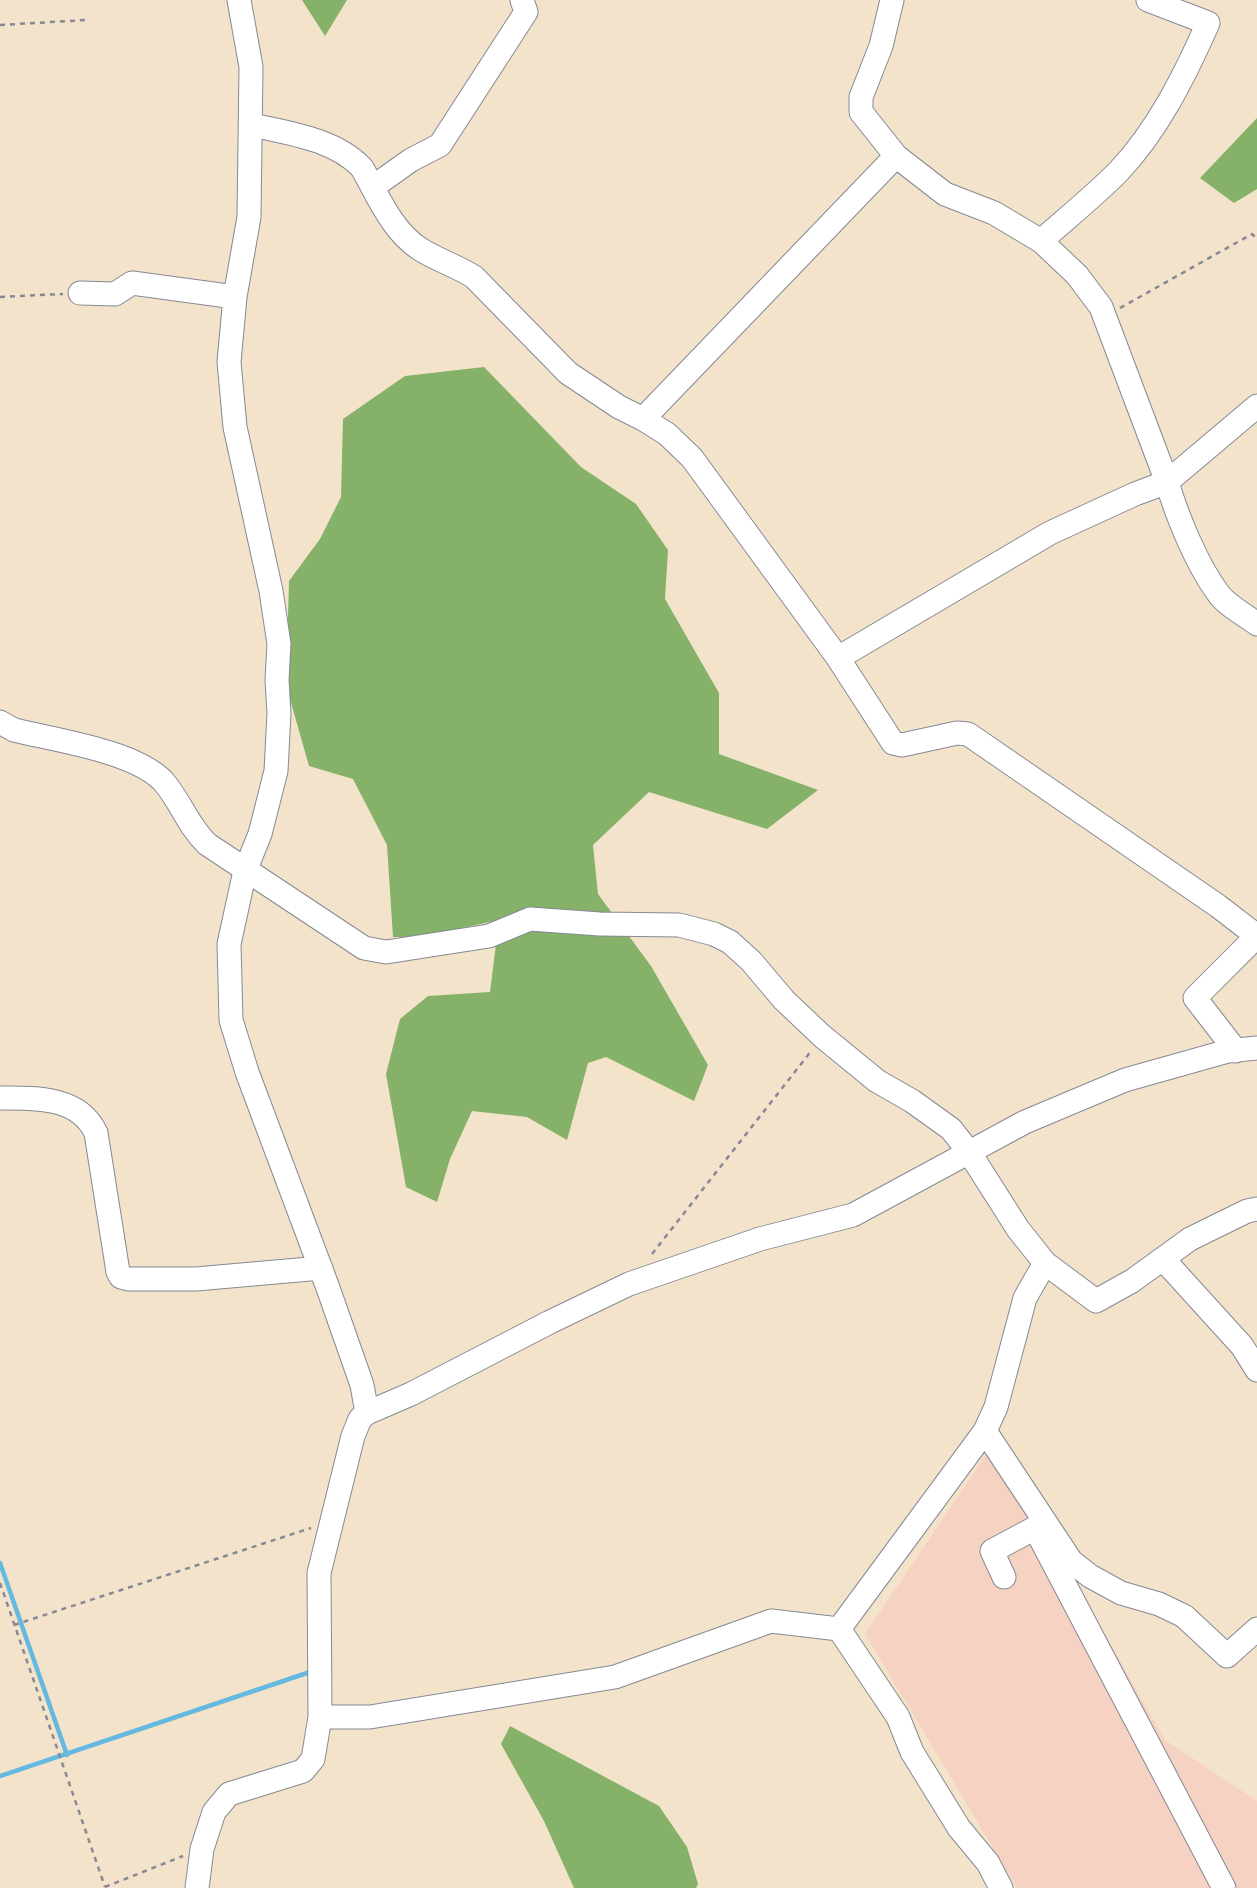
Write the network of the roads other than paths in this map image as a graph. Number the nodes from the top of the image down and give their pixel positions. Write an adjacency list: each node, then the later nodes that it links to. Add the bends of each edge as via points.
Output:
1 (239, 0): 5 (street, via 251,67)
2 (522, 0): 7 (street, via 526,12 440,145)
3 (892, 0): 6 (street, via 881,46 861,97 861,112)
4 (1148, 0): 8 (street, via 1208,23 1174,93 1119,171)
5 (251, 125): 7 (street, via 312,139 340,152 354,160); 10 (street, via 249,217)
6 (897, 156): 8 (street, via 945,194 994,213); 12 (street)
7 (373, 187): 12 (street, via 399,231 420,249 474,277 568,373)
8 (1041, 242): 13 (street, via 1077,275 1101,307)
9 (80, 293): 10 (street, via 115,294 132,283)
10 (235, 297): 17 (street, via 229,362 235,427 279,644 276,771)
11 (1257, 406): 13 (street)
12 (643, 419): 15 (street, via 692,458)
13 (1167, 482): 14 (street, via 1179,518 1219,595); 15 (street, via 1050,533)
14 (1257, 624)
15 (838, 658): 18 (street, via 893,743 968,734)
16 (0, 722): 17 (street, via 134,762 163,781 201,839)
17 (245, 871): 21 (street, via 375,952 489,936 530,919 679,925 714,934 751,961 822,1036 877,1081 951,1129); 25 (street, via 229,944 231,1020)
18 (1257, 936): 19 (street, via 1195,998)
19 (1247, 1049): 21 (street, via 1125,1080 1052,1109)
20 (0, 1098): 25 (street, via 52,1099 92,1124 121,1277 196,1279)
21 (970, 1153): 24 (street); 27 (street, via 853,1216 760,1239 629,1284)
22 (1257, 1209): 23 (street, via 1190,1239)
23 (1163, 1259): 24 (street, via 1096,1301); 26 (street, via 1242,1346)
24 (1045, 1263): 28 (street, via 1025,1298 996,1408)
25 (321, 1268): 27 (street, via 362,1385)
26 (1257, 1370)
27 (367, 1413): 32 (street, via 353,1436 319,1573)
28 (985, 1431): 30 (street); 31 (street, via 1072,1561 1090,1576 1121,1593 1184,1616 1227,1656)
29 (1004, 1577): 35 (street, via 992,1551 1035,1528)
30 (839, 1629): 32 (street, via 771,1621 615,1677 370,1717); 34 (street, via 898,1717 912,1752 959,1828 988,1863)
31 (1257, 1629)
32 (320, 1717): 33 (street, via 313,1759 303,1771 229,1794 214,1812 202,1849)
33 (197, 1888)
34 (1001, 1888)
35 (1224, 1888)

